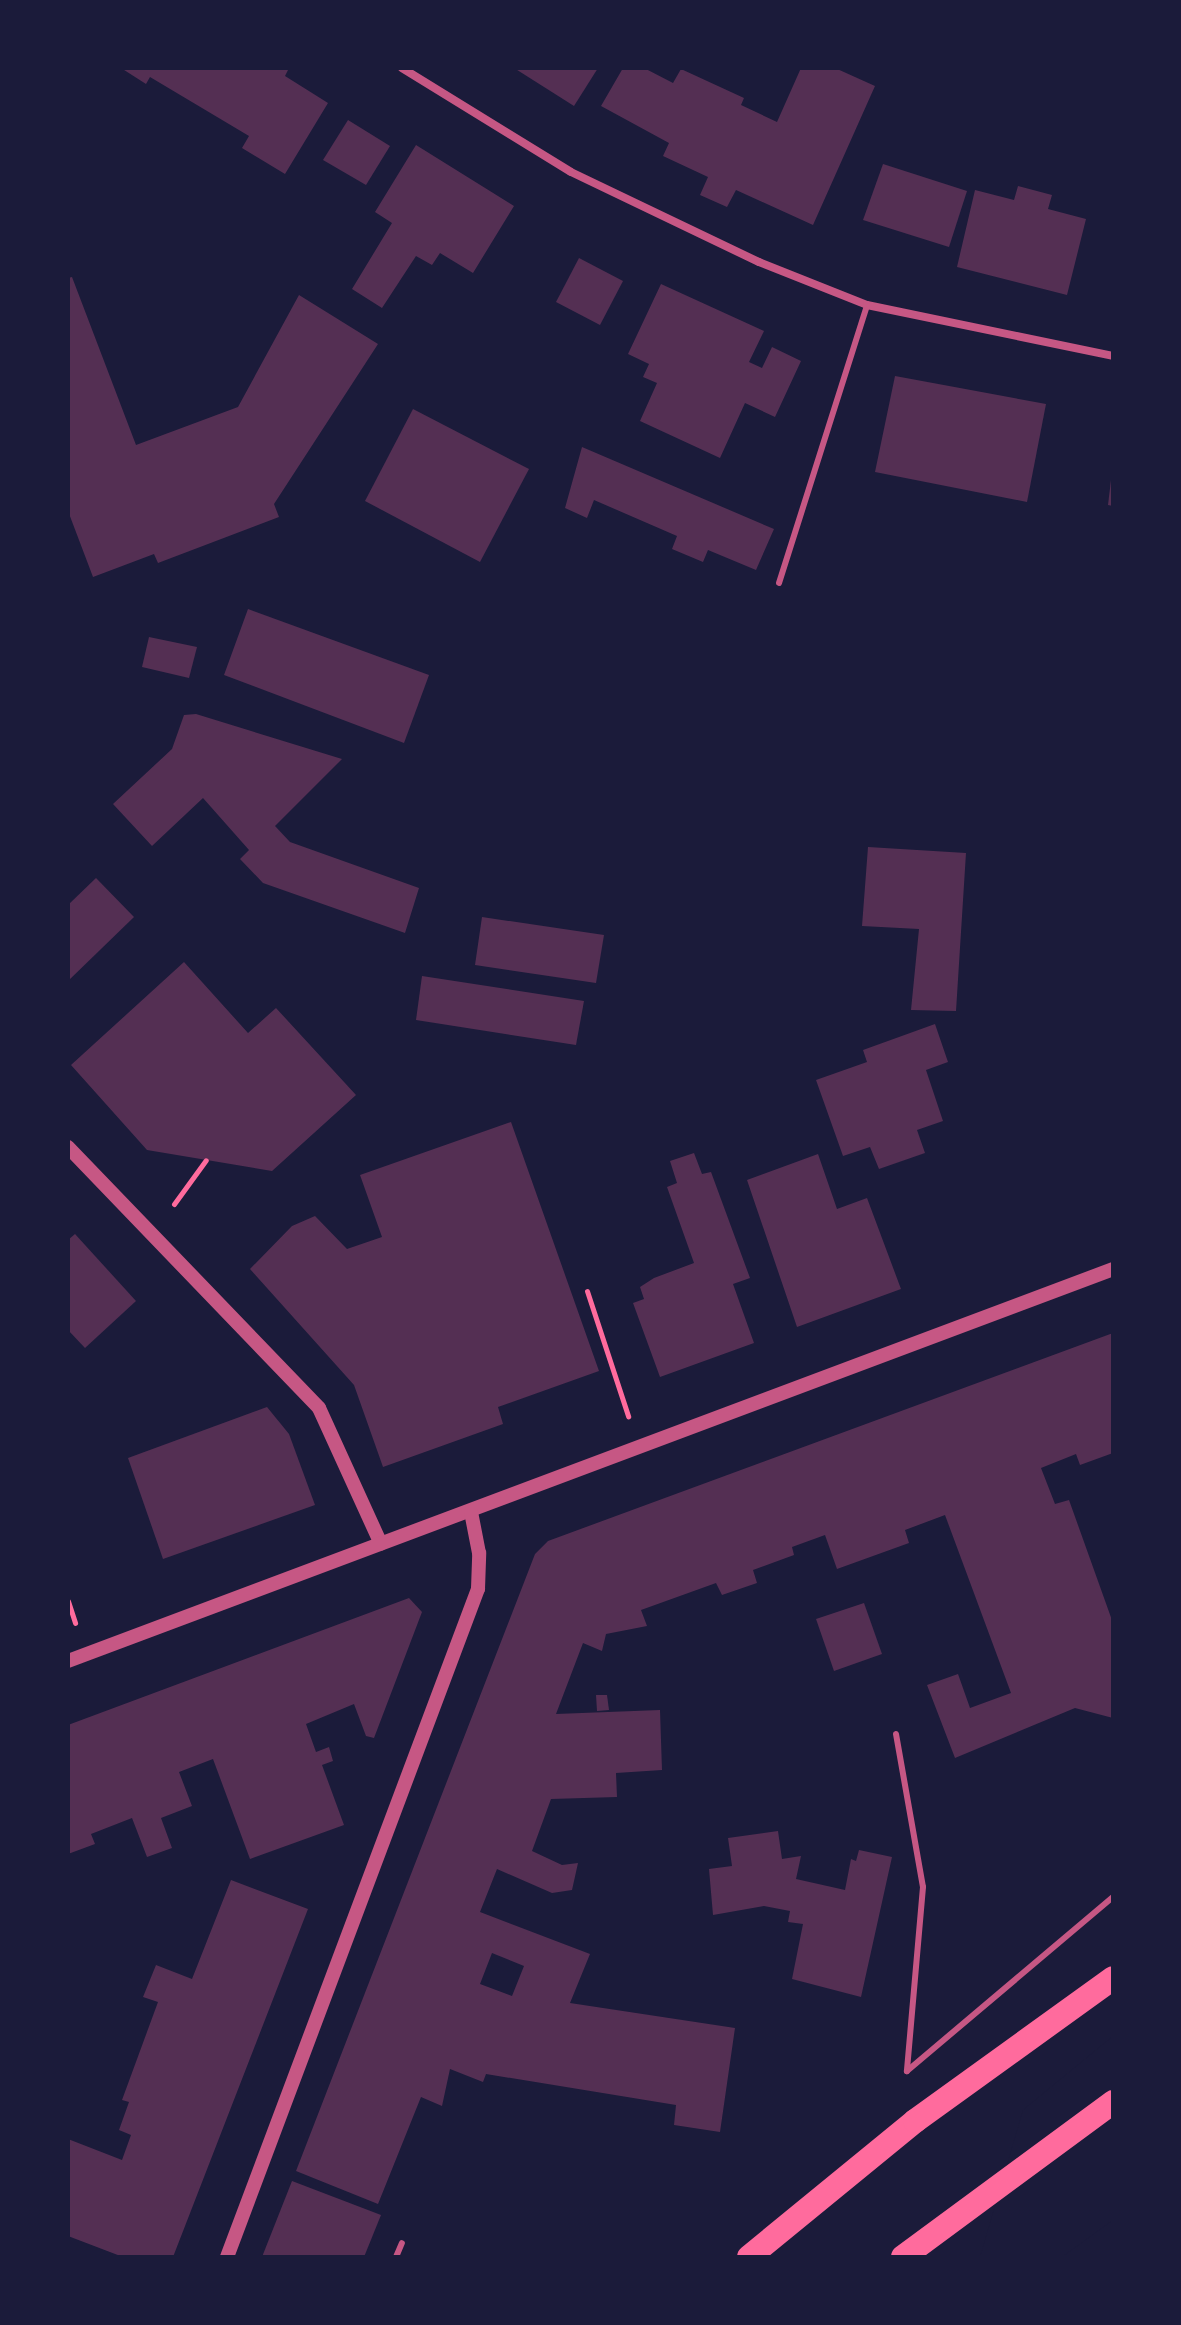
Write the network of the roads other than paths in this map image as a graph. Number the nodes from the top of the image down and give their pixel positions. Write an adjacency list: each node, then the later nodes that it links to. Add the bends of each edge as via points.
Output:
1 (402, 68): 2 (street, via 571,172 759,262)
2 (867, 305): 3 (street); 4 (lane)
3 (1113, 356)
4 (779, 583)
5 (68, 1147): 8 (street, via 319,1408)
6 (1113, 1269): 7 (street)
7 (471, 1512): 8 (street); 15 (street, via 479,1553 478,1589)
8 (381, 1544): 9 (street)
9 (68, 1661)
10 (896, 1734): 11 (lane, via 923,1887 907,2071)
11 (1113, 1897)
12 (1113, 1978): 17 (highway, via 915,2121)
13 (1113, 2102): 18 (highway)
14 (402, 2243): 16 (lane)
15 (227, 2257)
16 (396, 2257)
17 (749, 2257)
18 (903, 2257)

